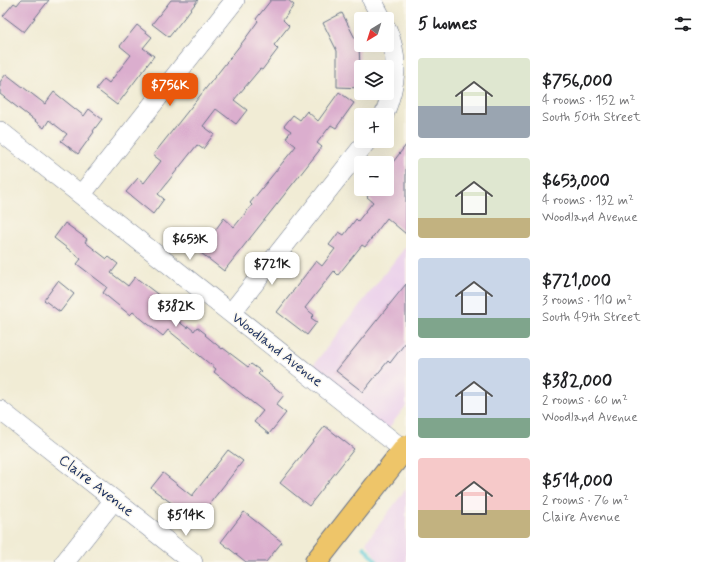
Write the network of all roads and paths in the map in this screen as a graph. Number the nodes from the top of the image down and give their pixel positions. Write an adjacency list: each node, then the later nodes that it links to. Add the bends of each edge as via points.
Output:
1 (235, 0): 8 (street)
2 (372, 0): 3 (street)
3 (378, 12)
4 (394, 52): 5 (street, via 396,72)
5 (386, 108)
6 (0, 131): 8 (street, Woodland Avenue)
7 (361, 148): 9 (street)
8 (81, 195): 9 (street, Woodland Avenue)
9 (231, 314): 11 (street, Woodland Avenue)
10 (0, 410): 12 (street, Claire Avenue)
11 (405, 448): 15 (main road)
12 (114, 500): 13 (street); 14 (street, Claire Avenue)
13 (65, 562)
14 (193, 562)
15 (316, 562)

